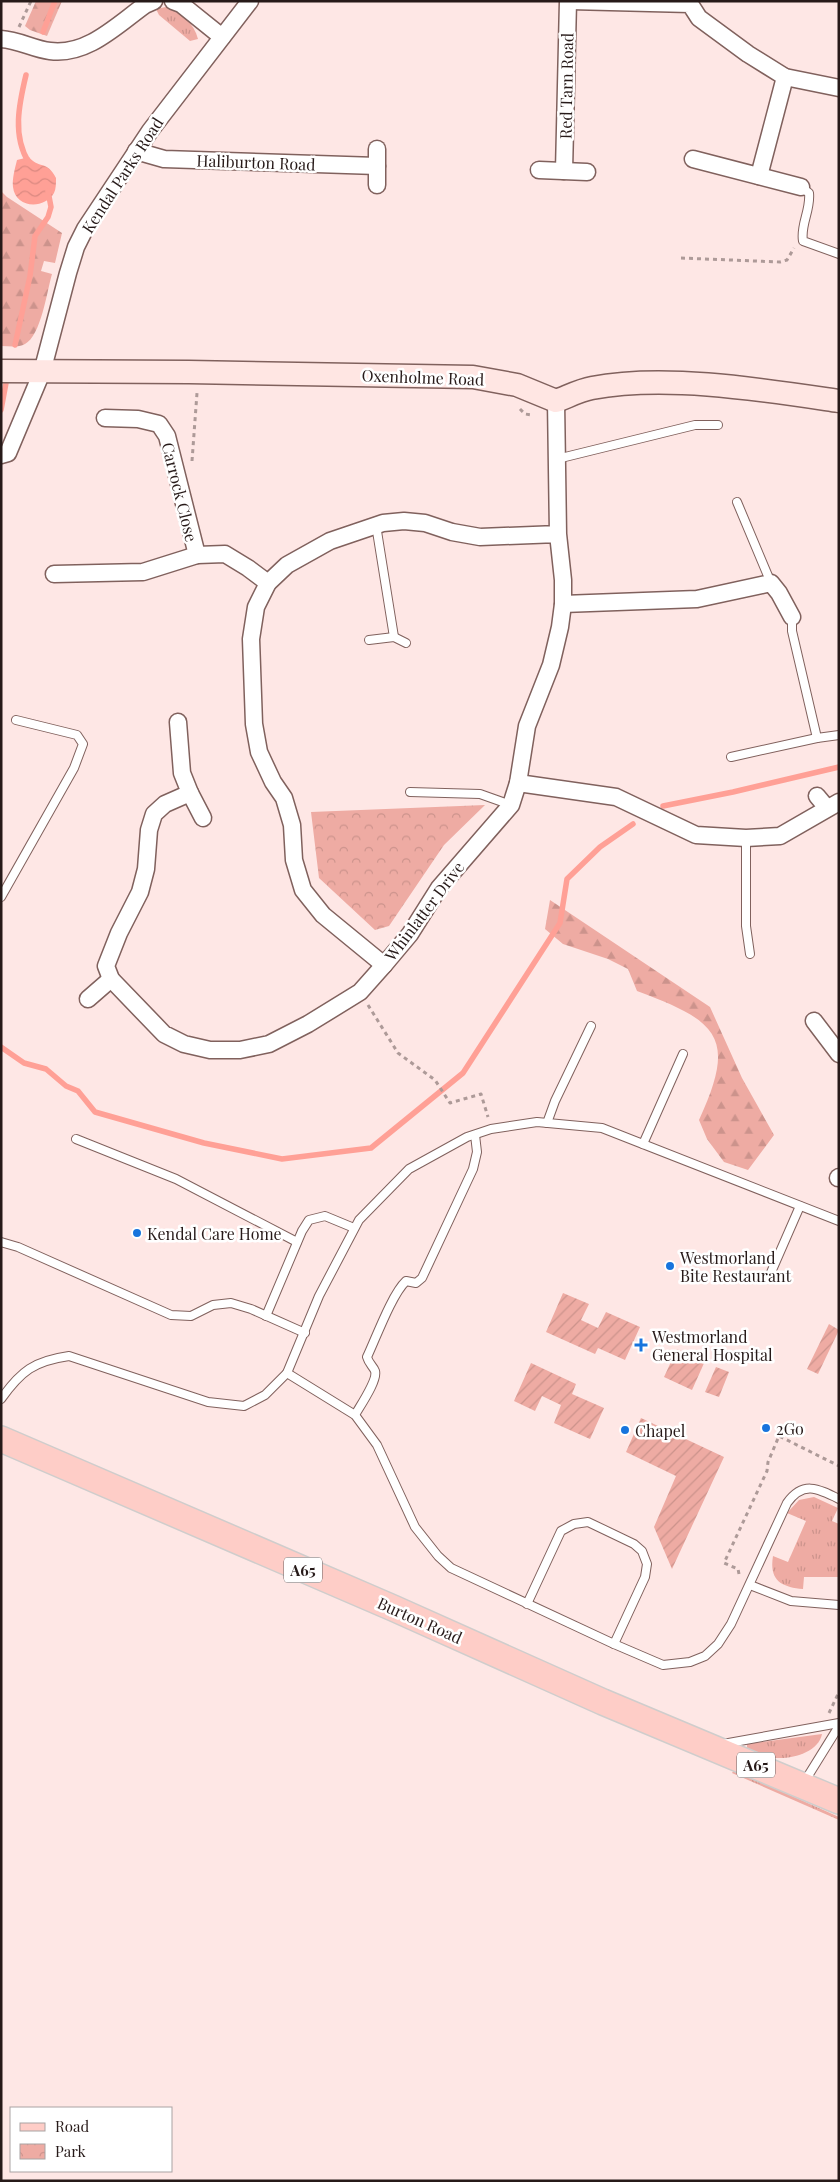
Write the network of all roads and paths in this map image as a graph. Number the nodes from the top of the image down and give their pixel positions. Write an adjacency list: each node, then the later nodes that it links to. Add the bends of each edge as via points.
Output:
1 (31, 1): 7 (path)
2 (154, 1): 9 (street, via 87,45 74,50 48,51)
3 (173, 1): 8 (street)
4 (250, 1): 8 (street, Kendal Parks Road)
5 (569, 1): 6 (street); 17 (street, Red Tarn Road)
6 (689, 2): 10 (street, via 699,18)
7 (18, 30)
8 (222, 37): 13 (street, Kendal Parks Road)
9 (1, 39)
10 (785, 77): 11 (street); 19 (street)
11 (839, 88)
12 (377, 150): 15 (street)
13 (136, 151): 15 (street, Haliburton Road, via 164,159); 26 (street, Kendal Parks Road, via 76,247)
14 (693, 159): 19 (street)
15 (377, 166): 20 (street)
16 (539, 170): 17 (street)
17 (564, 171): 18 (street)
18 (587, 172)
19 (759, 176): 21 (street)
20 (377, 185)
21 (801, 187): 22 (lane, via 809,193 810,202 802,233)
22 (804, 241): 23 (lane); 24 (path, via 795,246 787,260 780,262)
23 (839, 254)
24 (681, 258)
25 (1, 372): 26 (main road, Oxenholme Road)
26 (42, 372): 28 (main road, Oxenholme Road, via 473,377 517,385); 32 (street, Kendal Parks Road, via 8,453)
27 (198, 386): 34 (path)
28 (556, 401): 29 (main road, via 590,388 637,383 772,391); 33 (street, Whinlatter Drive)
29 (839, 401)
30 (105, 418): 38 (street, Carrock Close, via 138,419 159,424 167,436)
31 (718, 425): 33 (lane, via 696,425)
32 (1, 455)
33 (557, 459): 37 (street, Whinlatter Drive)
34 (192, 465)
35 (737, 502): 41 (lane)
36 (376, 525): 37 (street, Whinlatter Drive, via 411,522 480,537); 40 (street, Whinlatter Drive, via 330,542 287,565); 44 (lane)
37 (558, 534): 42 (street, Whinlatter Drive, via 564,580)
38 (197, 555): 39 (street, Carrock Close, via 143,572); 40 (street, Carrock Close, via 225,554)
39 (54, 574)
40 (268, 583): 61 (street, Whinlatter Drive, via 256,607 251,639 254,724 259,752 284,798 292,824 294,860 303,890 323,915)
41 (771, 583): 42 (street, via 697,599); 43 (street)
42 (563, 604): 52 (street, Whinlatter Drive, via 551,665 527,726)
43 (792, 617): 50 (lane, via 792,631)
44 (394, 637): 45 (lane); 46 (lane)
45 (369, 640)
46 (406, 644)
47 (16, 720): 59 (lane, via 77,735 83,744 74,768)
48 (178, 722): 54 (street, via 182,773)
49 (839, 736): 50 (lane)
50 (817, 738): 51 (lane)
51 (731, 757)
52 (518, 783): 56 (street, Whinlatter Drive); 58 (street, via 616,797 696,835)
53 (410, 792): 56 (lane, via 480,794)
54 (190, 793): 57 (street); 62 (street, via 166,804 154,814 140,892 106,966)
55 (828, 802): 58 (street, via 815,817 780,836)
56 (511, 804): 61 (street, Whinlatter Drive, via 439,888 410,934)
57 (203, 818)
58 (746, 838): 60 (lane, via 746,926)
59 (1, 897)
60 (750, 954)
61 (384, 965): 63 (street)
62 (111, 979): 63 (street, via 164,1034 184,1044 210,1050 240,1050 269,1044); 64 (street)
63 (360, 992): 70 (path, via 398,1053 435,1080 450,1103 482,1094)
64 (88, 999)
65 (814, 1020): 68 (street)
66 (591, 1026): 69 (lane)
67 (683, 1054): 73 (lane)
68 (839, 1054)
69 (546, 1123): 70 (lane); 73 (lane, via 602,1128)
70 (491, 1129): 71 (lane)
71 (475, 1135): 76 (lane, via 409,1168); 84 (lane, via 478,1152 473,1169 422,1278 416,1283 406,1281 401,1286 367,1357 376,1378)
72 (76, 1139): 78 (lane, via 176,1179)
73 (643, 1144): 74 (lane)
74 (800, 1206): 75 (lane); 79 (lane)
75 (839, 1221)
76 (354, 1228): 78 (lane, via 325,1216 309,1220); 81 (lane, via 319,1296)
77 (1, 1242): 80 (lane, via 172,1315 191,1316 213,1305 231,1303)
78 (298, 1242): 80 (lane)
79 (769, 1277)
80 (266, 1316): 81 (lane)
81 (305, 1333): 82 (lane)
82 (287, 1374): 83 (lane, via 265,1395 244,1406 208,1402 69,1356 48,1359 28,1369); 84 (lane)
83 (1, 1399)
84 (355, 1415): 90 (lane, via 377,1445 415,1527 438,1556 452,1568)
85 (1, 1439): 96 (main road, Burton Road / A65)
86 (839, 1466): 88 (path, via 779,1436 767,1471 724,1563 738,1569)
87 (839, 1499): 89 (lane, via 812,1488 793,1494)
88 (740, 1577)
89 (750, 1586): 91 (lane, via 791,1601); 92 (lane, via 731,1624 718,1644 705,1656 690,1662 664,1665)
90 (527, 1604): 92 (lane); 92 (lane, via 561,1531 574,1524 588,1522 634,1544 642,1551 647,1564 645,1577)
91 (839, 1605)
92 (614, 1644)
93 (839, 1692): 94 (path)
94 (829, 1713)
95 (839, 1725): 96 (lane); 97 (lane)
96 (709, 1746): 97 (main road, Burton Road / A65)
97 (802, 1786): 98 (main road, Burton Road / A65)
98 (838, 1799)

